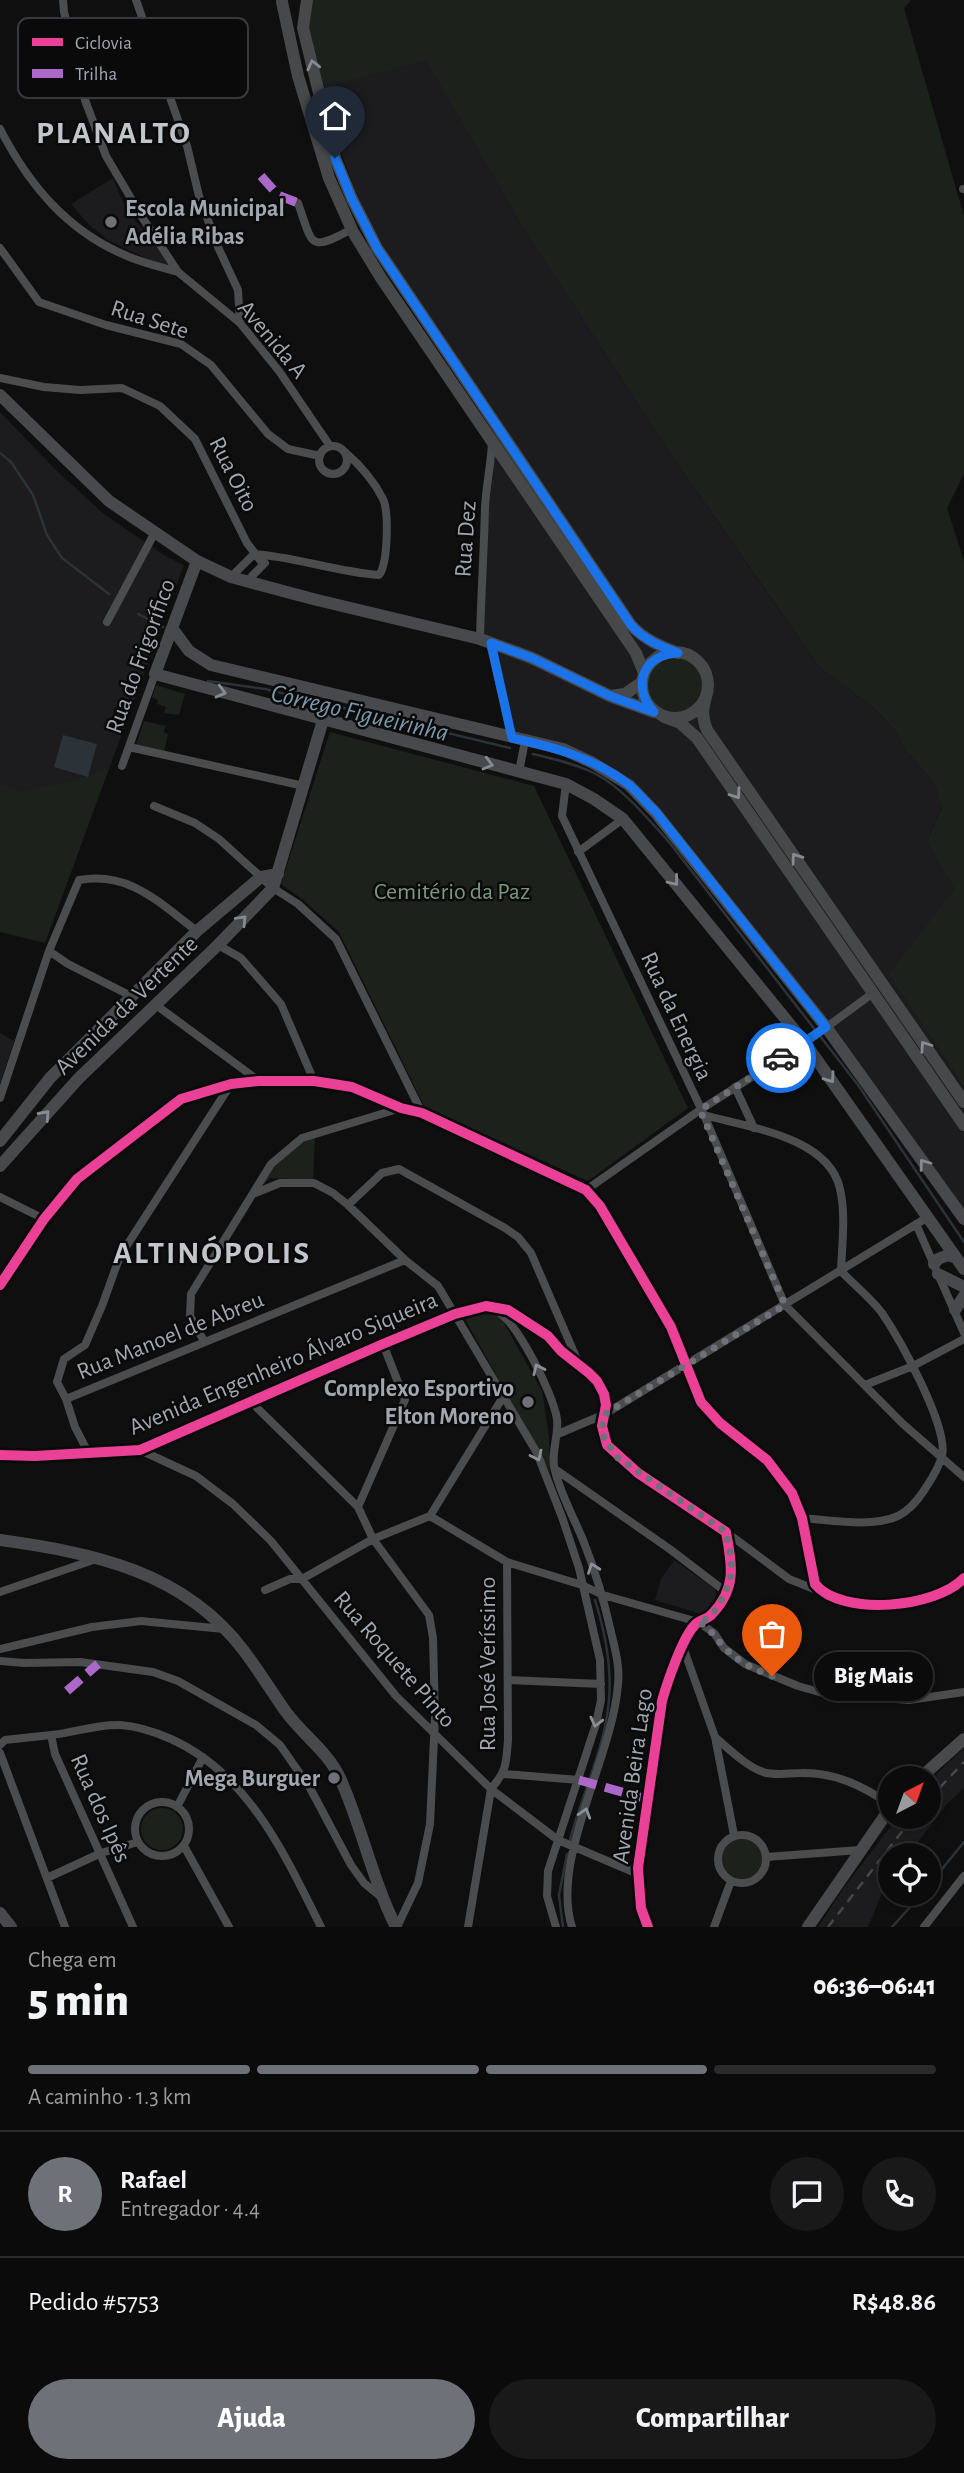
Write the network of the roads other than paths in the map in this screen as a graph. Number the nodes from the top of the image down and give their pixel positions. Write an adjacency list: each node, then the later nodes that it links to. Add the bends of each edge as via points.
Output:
1 (63, 0): 6 (street, Avenida A)
2 (136, 0): 7 (street)
3 (301, 0): 5 (main road)
4 (307, 0): 32 (main road, one-way to 4, via 653,643 631,625 377,248 335,158 303,28)
5 (280, 1): 12 (main road, via 328,178)
6 (65, 18)
7 (142, 18)
8 (85, 98): 14 (street, Avenida A, via 106,156)
9 (170, 98): 15 (street, via 199,196 238,289)
10 (0, 129): 14 (street, via 19,165 79,229 126,255)
11 (298, 203): 12 (street, via 312,241 318,244)
12 (352, 229): 18 (main road)
13 (0, 248): 21 (street, Rua Sete, via 39,302 106,326 181,344 211,365 268,435 288,449)
14 (178, 272): 15 (street, Avenida A)
15 (240, 323): 19 (street, Avenida A)
16 (0, 378): 23 (street, Rua Oito, via 80,390 122,388 160,406 195,439)
17 (0, 395): 22 (street, via 108,501)
18 (492, 443): 31 (street, Rua Dez, via 482,564); 35 (main road, via 636,653)
19 (330, 446): 20 (street); 21 (street)
20 (345, 452): 21 (street, via 346,465 336,474 323,469); 24 (street, via 360,465 384,502 384,568 379,575 351,573)
21 (320, 456)
22 (154, 534): 25 (street); 29 (street)
23 (254, 554): 24 (street); 26 (street, Rua Oito); 27 (street)
24 (281, 556): 26 (street)
25 (197, 562): 27 (street); 30 (street, Rua do Frigorífico)
26 (263, 564): 28 (street)
27 (231, 577): 28 (street)
28 (247, 581): 31 (street)
29 (107, 622)
30 (172, 628): 33 (street, via 189,651); 34 (street, Rua do Frigorífico)
31 (485, 641): 38 (street); 41 (street)
32 (678, 653): 35 (main road, via 659,656); 37 (main road, via 698,662 708,682)
33 (204, 660): 36 (street); 41 (street)
34 (155, 674): 36 (street); 42 (street, Rua do Frigorífico)
35 (643, 678): 38 (street, via 625,694); 39 (main road, via 647,704)
36 (198, 686): 40 (street, one-way to 40)
37 (707, 693): 39 (main road, via 690,715 677,719); 66 (main road, one-way to 37, via 707,730 702,720)
38 (610, 696): 39 (street)
39 (659, 714): 56 (main road, one-way to 56, via 680,723 697,738)
40 (323, 720): 44 (street, one-way to 44); 46 (street, Avenida da Vertente)
41 (519, 739): 44 (street); 59 (street, via 563,749 629,785 655,811)
42 (129, 747): 43 (street, Rua do Frigorífico); 46 (street)
43 (122, 765)
44 (519, 772): 45 (street)
45 (566, 784): 48 (street); 49 (street, Rua da Energia, via 562,816)
46 (304, 786): 50 (street, Avenida da Vertente)
47 (154, 806): 51 (street, via 195,823)
48 (623, 819): 49 (street); 60 (street, one-way to 60)
49 (578, 852): 68 (street, Rua da Energia)
50 (278, 874): 51 (street); 52 (street, Avenida da Vertente)
51 (261, 877): 52 (street); 53 (street, Avenida da Vertente)
52 (273, 888): 54 (street, Avenida da Vertente, one-way to 52); 69 (street, via 336,939)
53 (197, 931): 55 (street, via 137,887 114,878 79,880); 57 (street, Avenida da Vertente)
54 (218, 946): 58 (street, Avenida da Vertente); 62 (street, via 241,958 281,1004)
55 (49, 951): 57 (street); 65 (street)
56 (873, 993): 59 (street); 70 (main road)
57 (131, 996): 72 (street, Avenida da Vertente, via 50,1078)
58 (156, 1005): 61 (street); 73 (street, Avenida da Vertente, one-way to 58, via 79,1077)
59 (826, 1027): 60 (street); 79 (street, one-way to 59)
60 (805, 1042): 64 (street); 80 (street, one-way to 80)
61 (259, 1081): 62 (street); 63 (street)
62 (314, 1081): 67 (street, via 352,1087)
63 (231, 1084): 78 (street, via 181,1099 77,1179); 102 (street, via 120,1256 85,1345 64,1359 57,1382)
64 (735, 1087): 68 (street); 71 (street)
65 (0, 1098)
66 (964, 1102)
67 (401, 1108): 69 (street); 75 (street, via 302,1138 271,1164)
68 (702, 1112): 71 (street); 74 (street); 89 (street, Rua da Energia)
69 (422, 1113): 74 (street)
70 (964, 1125)
71 (754, 1128): 85 (street, via 807,1147 832,1168 841,1196)
72 (0, 1141)
73 (0, 1166)
74 (586, 1190): 97 (street, via 671,1327)
75 (253, 1194): 77 (street, via 280,1183 314,1183); 95 (street, via 191,1294 190,1316)
76 (0, 1197): 78 (street)
77 (348, 1205): 82 (street); 98 (street, via 382,1173 399,1169 518,1237 531,1253)
78 (44, 1219): 86 (street)
79 (964, 1219)
80 (922, 1220): 81 (street); 83 (street); 85 (street)
81 (954, 1257): 83 (street, via 937,1259); 84 (street)
82 (405, 1260): 92 (street, via 438,1286); 95 (street, Rua Manoel de Abreu)
83 (936, 1269): 87 (street); 91 (street)
84 (964, 1269)
85 (841, 1270): 89 (street); 99 (street, via 880,1311)
86 (0, 1285)
87 (964, 1287)
88 (964, 1296): 91 (street)
89 (785, 1305): 97 (street); 100 (street, Rua da Energia)
90 (486, 1306): 92 (street); 98 (street, via 508,1310 548,1335); 105 (street, one-way to 90, via 551,1398 530,1353 503,1314)
91 (955, 1310): 93 (street)
92 (455, 1314): 96 (street, Avenida Engenheiro Álvaro Siqueira); 101 (street)
93 (964, 1333)
94 (964, 1339): 99 (street)
95 (204, 1341): 102 (street, Rua Manoel de Abreu)
96 (383, 1344): 103 (street, Avenida Engenheiro Álvaro Siqueira); 112 (street, via 405,1401)
97 (686, 1363): 104 (street); 114 (street, via 701,1402 775,1469)
98 (579, 1365): 104 (street, via 601,1387)
99 (913, 1366): 100 (street); 109 (street, via 936,1419)
100 (864, 1385): 109 (street, Rua da Energia)
101 (503, 1397): 113 (street); 122 (street, one-way to 122, via 537,1453)
102 (66, 1399): 107 (street)
103 (250, 1401): 106 (street, Avenida Engenheiro Álvaro Siqueira); 112 (street)
104 (605, 1414): 105 (street); 115 (street, via 604,1438 617,1457)
105 (558, 1434): 110 (street)
106 (140, 1450): 107 (street, Avenida Engenheiro Álvaro Siqueira); 120 (street, Rua Roquete Pinto, via 196,1476 233,1504)
107 (89, 1454): 108 (street, Avenida Engenheiro Álvaro Siqueira)
108 (0, 1455)
109 (942, 1456): 111 (street, Rua da Energia); 114 (street, via 917,1501 898,1516 864,1521)
110 (553, 1468): 125 (street); 127 (street, one-way to 110)
111 (964, 1477)
112 (358, 1507): 116 (street)
113 (430, 1516): 116 (street); 119 (street)
114 (802, 1518): 126 (street, via 815,1584)
115 (726, 1532): 125 (street, via 732,1576); 126 (street, via 789,1579)
116 (373, 1539): 120 (street); 137 (street, via 429,1615)
117 (0, 1540): 118 (street)
118 (98, 1558): 124 (street); 129 (street, via 173,1587)
119 (507, 1562): 122 (street); 133 (street, Rua José Veríssimo)
120 (302, 1578): 123 (street); 137 (street, Rua Roquete Pinto, via 378,1675)
121 (964, 1578): 126 (street, via 937,1596 903,1605 858,1603)
122 (582, 1585): 127 (street); 134 (street, via 600,1660)
123 (265, 1590)
124 (0, 1592)
125 (726, 1592): 128 (street, Avenida Beira Lago, via 711,1615)
126 (821, 1592)
127 (603, 1595): 128 (street); 154 (street, one-way to 127, via 618,1685 618,1661)
128 (698, 1622): 130 (street, Avenida Beira Lago); 135 (street, via 745,1664 820,1693 909,1700)
129 (224, 1629): 131 (street, via 141,1621 92,1627); 162 (street, via 340,1778)
130 (683, 1647): 138 (street); 158 (street, Avenida Beira Lago, via 662,1701)
131 (0, 1649)
132 (0, 1661): 162 (street, via 80,1662 153,1672 256,1725 280,1745 310,1788 351,1865)
133 (508, 1680): 134 (street); 144 (street, Rua José Veríssimo)
134 (601, 1684): 145 (street, one-way to 145, via 596,1724)
135 (964, 1692)
136 (51, 1735): 140 (street, via 5,1740); 142 (street, Rua dos Ipês, via 120,1725 153,1731); 156 (street, Rua dos Ipês, via 55,1754)
137 (435, 1737): 146 (street, Rua Roquete Pinto); 169 (street, via 428,1846 414,1895)
138 (715, 1737): 147 (street, via 763,1772 845,1779); 150 (street)
139 (964, 1739): 143 (street)
140 (0, 1745)
141 (0, 1753): 160 (street)
142 (203, 1757): 148 (street); 168 (street, Rua dos Ipês, via 247,1797 295,1874)
143 (934, 1766)
144 (504, 1774): 145 (street); 146 (street, Rua José Veríssimo)
145 (579, 1780): 151 (street)
146 (491, 1789): 151 (street, Rua Roquete Pinto); 170 (street)
147 (878, 1797)
148 (177, 1807): 152 (street, via 160,1802 144,1809 135,1824); 153 (street, via 188,1821)
149 (878, 1824): 155 (street)
150 (734, 1835): 157 (street, via 755,1838); 161 (street, via 722,1843 717,1857 720,1871)
151 (558, 1840): 154 (street, Rua Roquete Pinto); 171 (street, via 548,1871 547,1896)
152 (138, 1842): 153 (street, via 160,1857); 156 (street)
153 (184, 1846): 167 (street)
154 (574, 1848): 158 (street, Rua Roquete Pinto); 172 (street, via 567,1902)
155 (860, 1850): 157 (street); 175 (street)
156 (101, 1853): 160 (street); 166 (street, Rua dos Ipês)
157 (766, 1857): 161 (street, via 763,1871 752,1881)
158 (638, 1874): 173 (street, Avenida Beira Lago)
159 (964, 1875): 176 (street)
160 (47, 1878): 165 (street)
161 (731, 1881): 174 (street)
162 (381, 1897): 169 (street)
163 (0, 1913): 164 (street)
164 (11, 1927)
165 (65, 1927)
166 (133, 1927)
167 (229, 1927)
168 (321, 1927)
169 (397, 1927)
170 (468, 1927)
171 (556, 1927)
172 (572, 1927)
173 (648, 1927)
174 (714, 1927)
175 (808, 1927)
176 (924, 1927)

